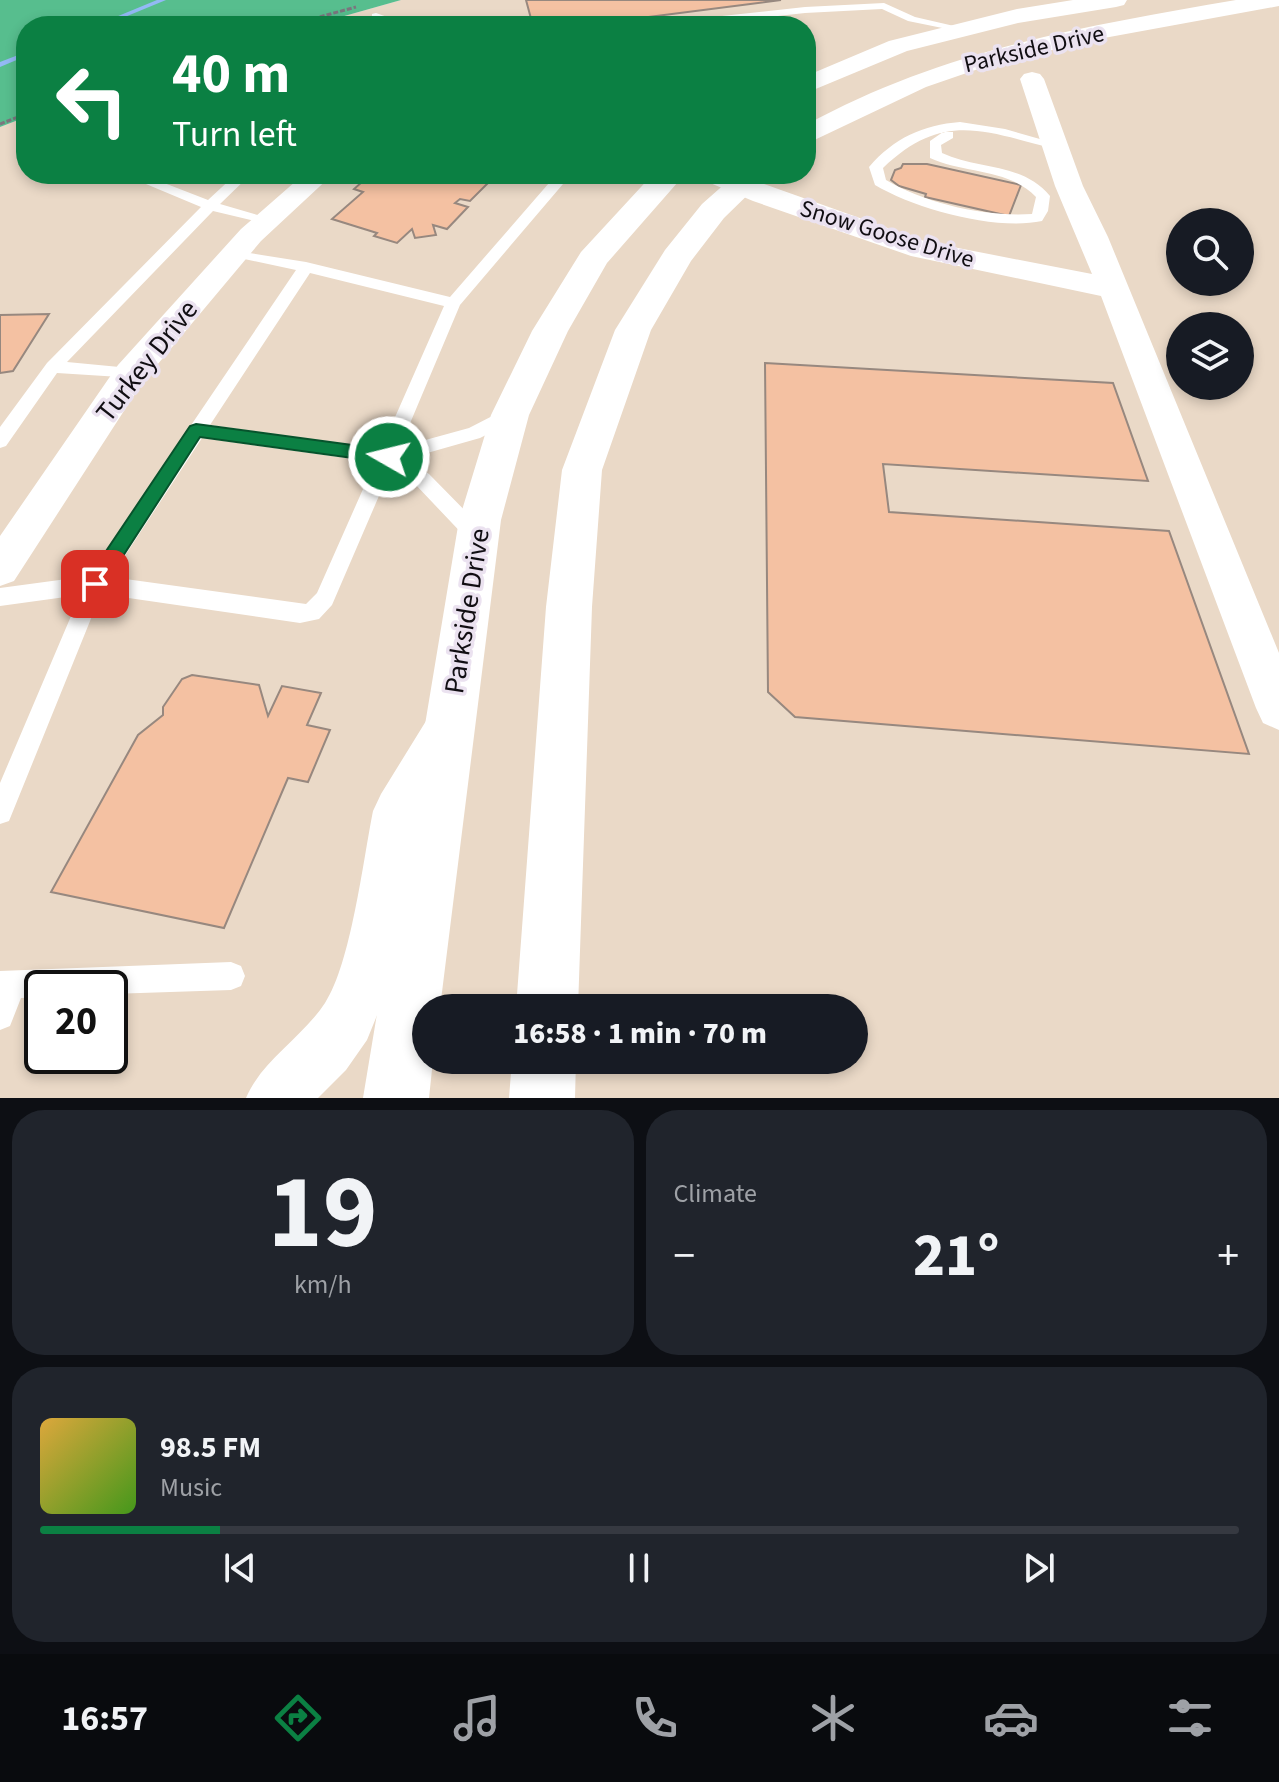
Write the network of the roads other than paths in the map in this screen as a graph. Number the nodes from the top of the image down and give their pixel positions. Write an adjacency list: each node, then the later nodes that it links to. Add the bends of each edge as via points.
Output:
1 (1116, 0): 5 (street, Parkside Drive)
2 (1276, 0): 9 (street, Parkside Drive, via 988,55 905,83)
3 (889, 10): 4 (lane); 5 (lane); 6 (lane, via 899,29)
4 (750, 16)
5 (962, 29): 6 (street, Parkside Drive)
6 (898, 46): 8 (street, Parkside Drive)
7 (1032, 79): 11 (street)
8 (816, 81)
9 (816, 130)
10 (948, 135): 11 (lane, via 935,144 935,155 1013,175 1036,187 1043,196 1037,218 1008,220 903,195 880,182 876,167 891,150 954,124)
11 (1055, 145): 23 (street)
12 (154, 184): 19 (lane)
13 (233, 184): 19 (lane)
14 (309, 184): 20 (street, Turkey Drive)
15 (556, 184): 24 (lane)
16 (660, 184): 27 (street, Parkside Drive, via 593,259 550,331)
17 (732, 184): 40 (street, via 677,257 633,330 582,470 569,607)
18 (751, 184): 23 (street, Snow Goose Drive, via 921,250)
19 (210, 206): 20 (lane); 25 (lane)
20 (268, 220): 21 (street, Turkey Drive)
21 (235, 253): 22 (lane); 26 (street, Turkey Drive)
22 (306, 267): 24 (lane); 28 (lane)
23 (1112, 288): 35 (street)
24 (453, 303): 30 (lane)
25 (53, 367): 26 (lane); 29 (lane)
26 (130, 374): 32 (street, Turkey Drive)
27 (510, 415): 30 (lane, via 474,433); 31 (street, Parkside Drive)
28 (196, 430): 30 (lane); 33 (lane)
29 (0, 441)
30 (389, 457): 31 (lane, via 422,479); 33 (lane, via 325,599 312,612)
31 (477, 536): 36 (street, Parkside Drive)
32 (0, 569)
33 (95, 584): 34 (lane); 37 (lane)
34 (0, 597)
35 (1279, 708)
36 (450, 723): 43 (street, via 398,811 368,971 347,1020 326,1050); 44 (street, Parkside Drive)
37 (0, 812)
38 (231, 976): 39 (lane)
39 (6, 986): 41 (lane)
40 (548, 994)
41 (0, 1016)
42 (543, 1074): 45 (street)
43 (276, 1098)
44 (396, 1098)
45 (542, 1098)

